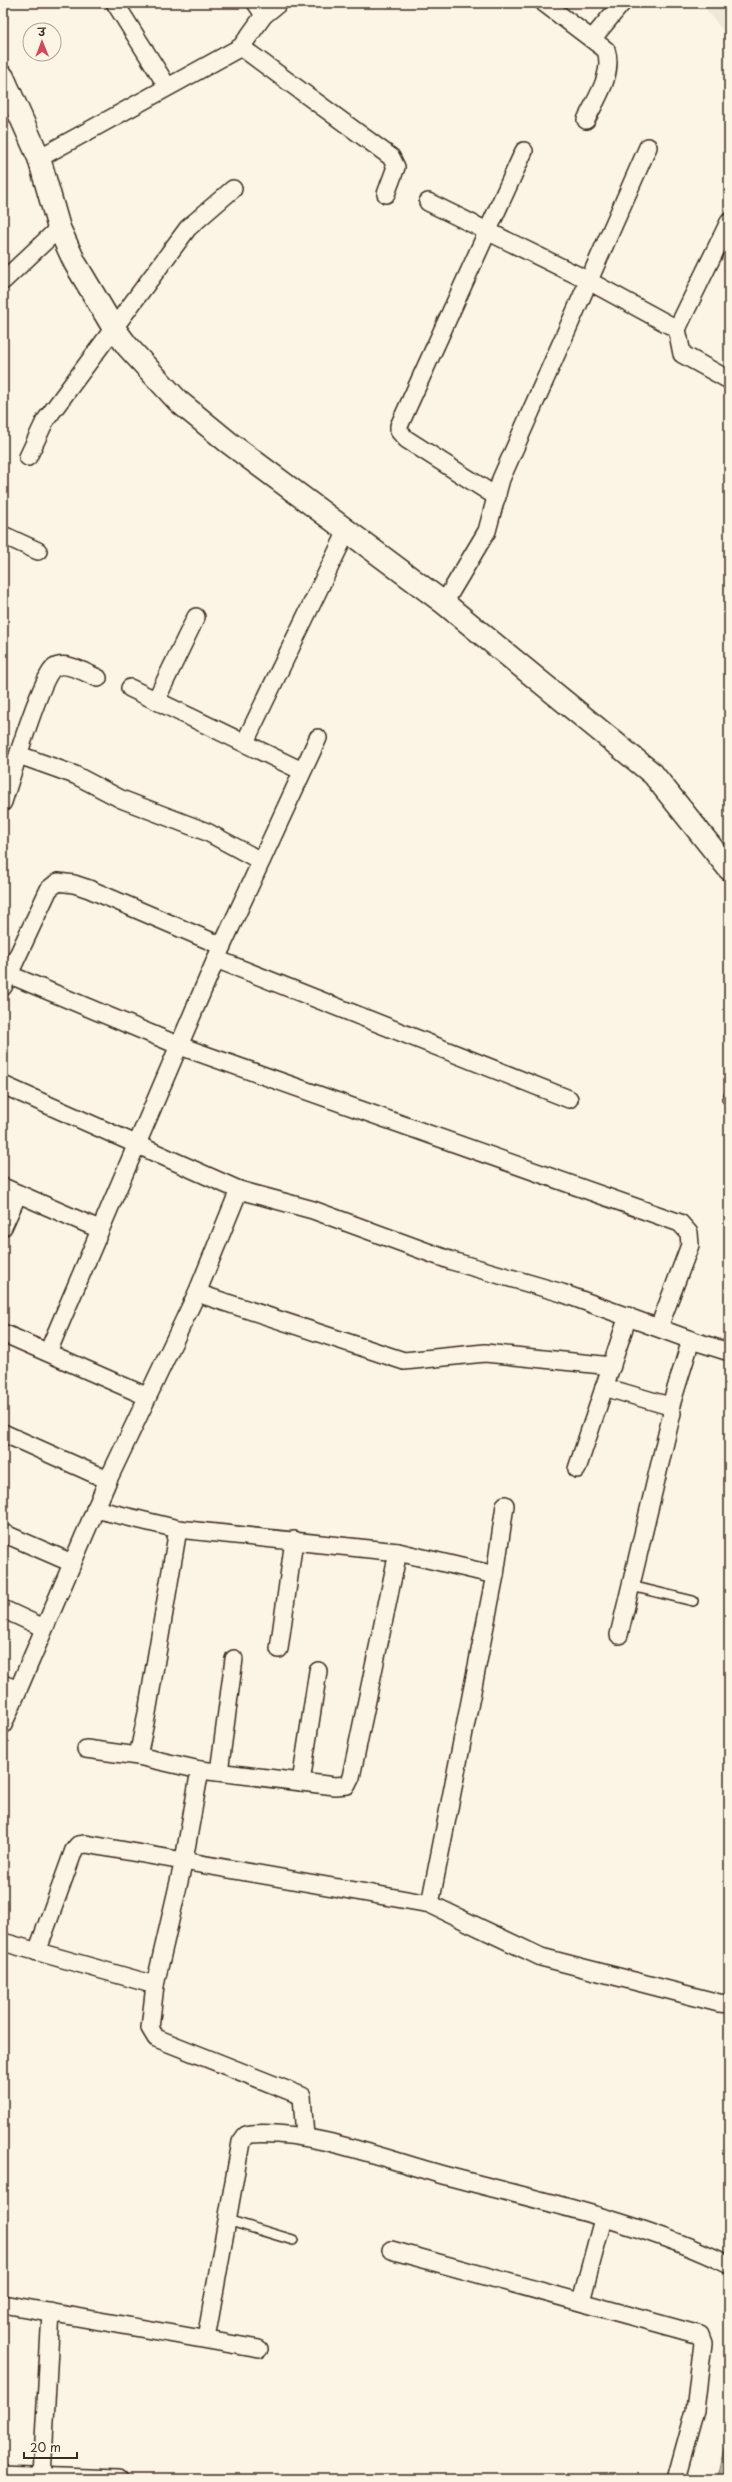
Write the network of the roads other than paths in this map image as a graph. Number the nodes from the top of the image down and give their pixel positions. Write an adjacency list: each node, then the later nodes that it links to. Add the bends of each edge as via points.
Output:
1 (115, 3): 9 (street)
2 (278, 3): 5 (street)
3 (544, 3): 6 (street)
4 (622, 3): 6 (street)
5 (260, 9): 7 (street)
6 (592, 40): 10 (street, via 606,50 609,60 608,72)
7 (240, 46): 9 (street); 15 (street, via 391,157 396,167)
8 (3, 77): 13 (street)
9 (167, 86): 13 (street)
10 (586, 120)
11 (648, 147): 20 (street)
12 (524, 151): 19 (street)
13 (39, 158): 18 (street)
14 (233, 189): 22 (street, via 188,228)
15 (386, 194)
16 (428, 202): 19 (street)
17 (729, 222): 23 (street)
18 (59, 228): 21 (street); 22 (street, via 75,263)
19 (486, 232): 20 (street); 26 (street, via 399,426 399,431 406,439)
20 (587, 280): 23 (street); 26 (street, via 501,479)
21 (3, 281)
22 (113, 328): 25 (street, via 45,421); 27 (street, via 178,401 228,442)
23 (677, 329): 24 (street, via 682,354)
24 (729, 380)
25 (28, 457)
26 (497, 497): 30 (street, via 487,531)
27 (347, 531): 30 (street); 36 (street)
28 (3, 535): 29 (street)
29 (38, 551)
30 (444, 603): 41 (street, via 653,774)
31 (196, 617): 34 (street)
32 (98, 678): 37 (street, via 66,666 50,672)
33 (130, 688): 34 (street)
34 (156, 700): 36 (street)
35 (318, 738): 38 (street)
36 (245, 742): 38 (street)
37 (19, 755): 39 (street); 40 (street, via 75,775 121,798 208,832)
38 (302, 772): 40 (street)
39 (3, 802)
40 (261, 861): 42 (street)
41 (729, 869)
42 (219, 953): 43 (street, via 89,889 62,881 51,886); 44 (street); 46 (street)
43 (5, 978): 44 (street)
44 (180, 1046): 47 (street); 54 (street, via 680,1223 689,1233 690,1245)
45 (3, 1085): 47 (street)
46 (569, 1099)
47 (137, 1146): 48 (street); 51 (street)
48 (239, 1190): 52 (street); 53 (street, via 313,1210 452,1261 562,1293)
49 (10, 1191): 50 (street); 51 (street)
50 (3, 1227)
51 (99, 1229): 57 (street)
52 (196, 1293): 59 (street, via 404,1360 485,1353); 61 (street)
53 (628, 1316): 54 (street); 59 (street)
54 (659, 1327): 56 (street)
55 (3, 1333): 57 (street)
56 (691, 1340): 58 (street); 62 (street)
57 (48, 1352): 61 (street)
58 (729, 1352)
59 (612, 1366): 60 (street)
60 (604, 1387): 62 (street); 64 (street)
61 (146, 1396): 65 (street)
62 (670, 1408): 74 (street, via 672,1413)
63 (3, 1434): 65 (street)
64 (577, 1468)
65 (108, 1480): 67 (street)
66 (505, 1505): 73 (street)
67 (95, 1509): 68 (street); 72 (street)
68 (178, 1529): 70 (street); 85 (street)
69 (3, 1533): 72 (street)
70 (294, 1540): 71 (street); 79 (street)
71 (398, 1552): 73 (street); 88 (street, via 351,1778 347,1785 341,1786)
72 (72, 1563): 77 (street)
73 (495, 1575): 90 (street)
74 (631, 1586): 75 (lane); 78 (street)
75 (693, 1600)
76 (3, 1609): 77 (street)
77 (44, 1628): 82 (street)
78 (619, 1635)
79 (279, 1649)
80 (234, 1659): 87 (street)
81 (318, 1671): 88 (street)
82 (10, 1687): 83 (street)
83 (3, 1725)
84 (86, 1749): 85 (street)
85 (138, 1756): 86 (street)
86 (200, 1770): 87 (street); 89 (street)
87 (220, 1772): 88 (street)
88 (301, 1782)
89 (184, 1860): 90 (street); 92 (street, via 86,1844 78,1845); 93 (street)
90 (430, 1904): 94 (street, via 541,1957)
91 (3, 1942): 92 (street)
92 (37, 1952): 93 (street)
93 (155, 1986): 95 (street, via 149,2024 153,2035 302,2096)
94 (729, 2004)
95 (305, 2137): 96 (street); 97 (street, via 246,2135 241,2142)
96 (603, 2219): 100 (street, via 695,2248); 101 (street)
97 (227, 2220): 98 (lane); 104 (street)
98 (293, 2240)
99 (391, 2250): 101 (street)
100 (729, 2265)
101 (581, 2301): 109 (street, via 700,2335 703,2343 695,2410)
102 (3, 2304): 103 (street)
103 (51, 2312): 104 (street); 107 (street)
104 (206, 2339): 105 (street)
105 (259, 2349)
106 (3, 2475): 107 (street)
107 (42, 2476): 108 (street)
108 (119, 2479)
109 (676, 2479)

